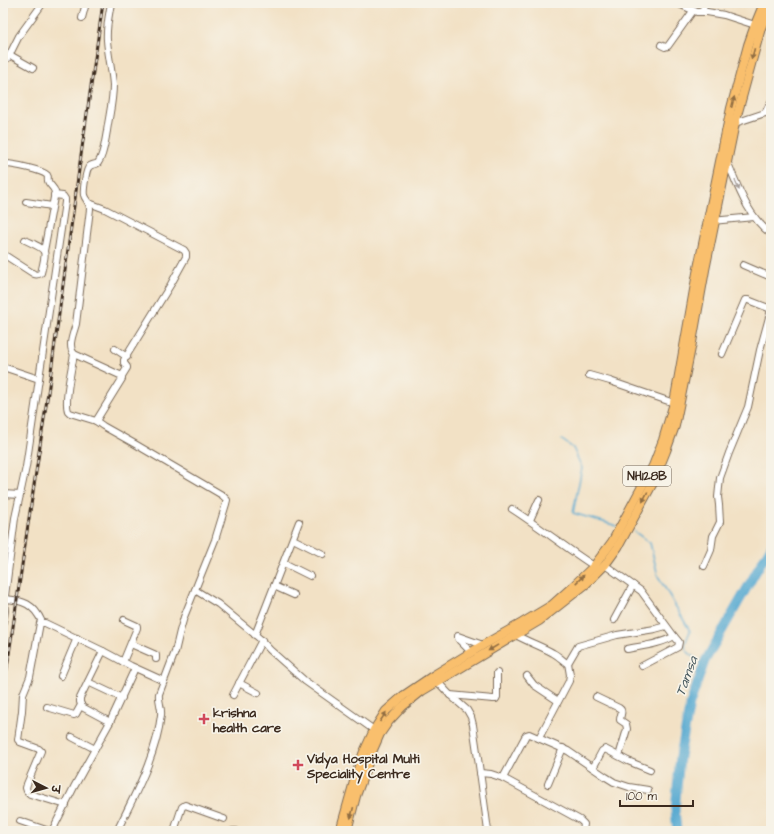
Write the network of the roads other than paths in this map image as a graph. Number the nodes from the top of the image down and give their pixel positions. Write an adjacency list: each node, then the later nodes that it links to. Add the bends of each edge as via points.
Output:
1 (43, 3): 13 (street, via 19,36)
2 (86, 3): 10 (street)
3 (111, 3): 24 (street, via 107,40 112,98 100,160 89,166 87,172 83,194)
4 (678, 3): 8 (street)
5 (705, 3): 9 (street)
6 (764, 3): 11 (highway, NH128B)
7 (771, 4): 18 (highway, NH128B, one-way to 18, via 761,28)
8 (693, 11): 9 (street); 12 (street, via 668,46)
9 (702, 12): 11 (street, via 730,16)
10 (82, 18)
11 (755, 25): 19 (highway, NH128B, one-way to 11, via 731,108)
12 (661, 45)
13 (10, 55): 14 (street); 15 (street)
14 (3, 58)
15 (33, 68)
16 (771, 102): 17 (street)
17 (768, 112): 18 (street)
18 (735, 123): 20 (highway, NH128B)
19 (722, 152): 20 (street); 27 (highway, NH128B)
20 (727, 162): 26 (street, one-way to 26); 27 (highway, NH128B)
21 (6, 164): 22 (street, via 46,174 54,188)
22 (54, 195): 25 (street); 42 (street, via 63,196 65,202)
23 (26, 202): 25 (street)
24 (89, 203): 36 (street, via 76,324 71,344); 38 (street, via 186,253 171,284)
25 (52, 206): 30 (street)
26 (754, 217): 27 (street); 28 (street)
27 (711, 221): 43 (highway, NH128B); 54 (highway, NH128B, one-way to 54, via 705,270 675,426 654,481 627,532)
28 (771, 234)
29 (25, 240): 30 (street)
30 (44, 251): 31 (street, via 42,268 38,275)
31 (3, 254)
32 (743, 265): 33 (street)
33 (771, 278)
34 (771, 310): 37 (street, via 745,300); 56 (street, via 748,407 720,478 720,522 712,550)
35 (114, 348): 38 (street)
36 (74, 354): 41 (street); 44 (street, via 67,408 70,413)
37 (722, 354)
38 (127, 356): 41 (street, via 124,363 127,368)
39 (3, 367): 42 (street)
40 (589, 375): 43 (street)
41 (122, 376): 44 (street)
42 (39, 379): 46 (street)
43 (674, 403): 55 (highway, NH128B, via 653,466 612,542)
44 (96, 421): 60 (street, via 227,500)
45 (3, 494): 46 (street)
46 (20, 495): 62 (street)
47 (539, 500): 49 (street)
48 (512, 509): 49 (street)
49 (530, 520): 55 (street)
50 (299, 522): 51 (street)
51 (293, 539): 52 (street); 53 (street)
52 (323, 554)
53 (284, 563): 57 (street); 59 (street)
54 (605, 565): 58 (street); 69 (highway, NH128B, via 563,603)
55 (594, 566): 74 (highway, NH128B, one-way to 55, via 552,605)
56 (704, 566)
57 (310, 576)
58 (633, 585): 64 (street); 67 (street, via 645,595)
59 (274, 586): 61 (street); 68 (street)
60 (195, 590): 68 (street, via 218,604); 87 (street)
61 (294, 595)
62 (4, 601): 65 (street); 66 (street, via 18,600 27,604 36,611)
63 (124, 620): 73 (street, via 137,627)
64 (614, 620)
65 (3, 622)
66 (42, 622): 71 (street); 111 (street, via 39,625 30,677 23,694 18,740 41,752 27,784 27,791)
67 (666, 626): 70 (street); 80 (street, via 617,635 579,646)
68 (255, 635): 72 (street)
69 (516, 635): 80 (street, via 540,646); 86 (highway, NH128B, one-way to 86)
70 (674, 636): 75 (street, via 649,645); 81 (street, via 679,642 678,647)
71 (77, 638): 76 (street); 84 (street)
72 (262, 640): 89 (street); 99 (street, via 305,681)
73 (131, 644): 78 (street, via 156,655); 79 (street)
74 (483, 645): 77 (highway, NH128B); 77 (street, via 458,636)
75 (627, 649)
76 (103, 651): 79 (street); 88 (street)
77 (471, 652): 86 (highway, NH128B)
78 (156, 659)
79 (123, 662): 82 (street)
80 (568, 664): 95 (street, via 570,676)
81 (642, 666)
82 (135, 668): 87 (street); 94 (street)
83 (497, 673): 92 (street, via 496,699)
84 (61, 676)
85 (527, 676): 95 (street, via 534,685)
86 (435, 679): 92 (street); 99 (highway, NH128B, one-way to 86, via 386,711 403,696); 118 (highway, NH128B, one-way to 118, via 402,707 380,734 356,796)
87 (164, 681): 115 (street, via 158,698 162,712 154,748)
88 (88, 682): 94 (street); 96 (street, via 80,698)
89 (239, 683): 90 (street); 91 (street)
90 (258, 693)
91 (233, 695)
92 (450, 695): 107 (street, via 471,717)
93 (596, 697): 104 (street, via 621,710 620,720 626,724 627,729)
94 (122, 698): 98 (street)
95 (558, 701): 101 (street)
96 (81, 705): 97 (street, via 74,715); 98 (street)
97 (46, 707)
98 (110, 722): 103 (street)
99 (374, 730): 117 (highway, NH128B, via 354,778)
100 (72, 737): 103 (street)
101 (539, 738): 102 (street); 108 (street, via 526,735)
102 (564, 748): 105 (street); 109 (street)
103 (95, 749): 111 (street)
104 (619, 756): 105 (street, via 604,749); 106 (street)
105 (593, 768): 110 (street, via 614,782)
106 (650, 770)
107 (480, 773): 108 (street); 119 (street)
108 (504, 778): 120 (street, via 580,820 584,824)
109 (548, 784)
110 (648, 790)
111 (66, 805): 114 (street)
112 (224, 819): 116 (street, via 185,805)
113 (20, 821): 114 (street)
114 (51, 831)
115 (117, 831)
116 (174, 831)
117 (340, 831)
118 (347, 831)
119 (488, 831)
120 (583, 831)

